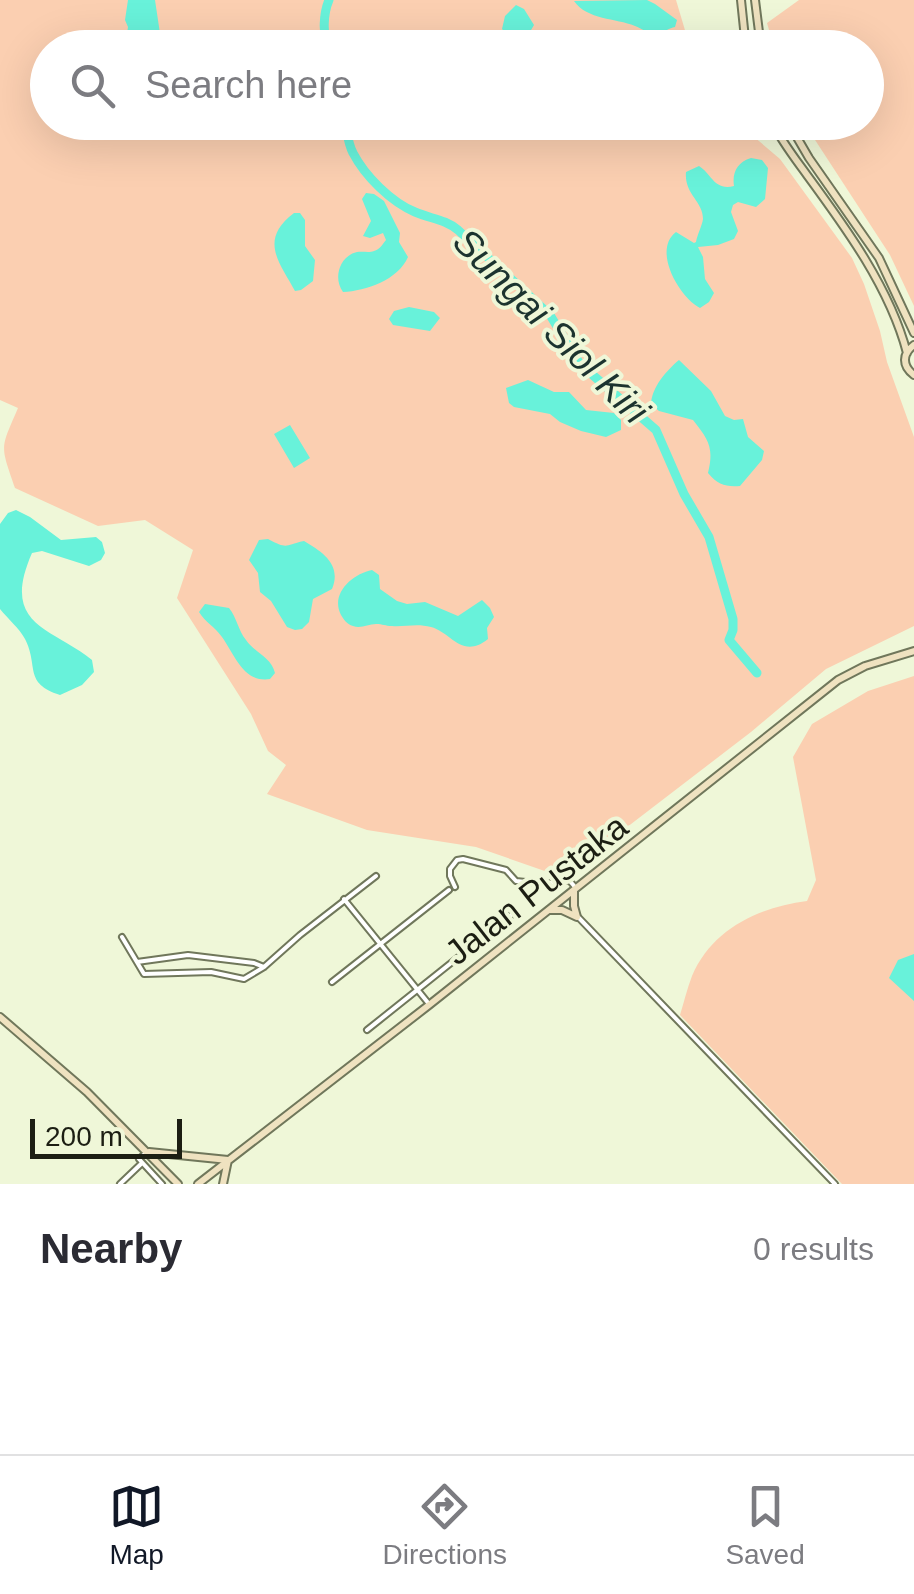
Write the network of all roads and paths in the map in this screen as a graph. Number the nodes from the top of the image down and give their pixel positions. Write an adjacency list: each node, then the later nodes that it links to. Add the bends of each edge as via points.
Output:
1 (741, 0): 3 (street)
2 (755, 0): 4 (street)
3 (744, 30)
4 (759, 30)
5 (781, 140): 9 (street, via 880,285)
6 (798, 140): 7 (street, via 879,258)
7 (914, 333)
8 (914, 345): 9 (street)
9 (906, 353): 10 (street)
10 (913, 375)
11 (914, 650): 13 (street, Jalan Pustaka, via 838,680)
12 (376, 876): 14 (street)
13 (575, 889): 15 (street, Jalan Pustaka); 18 (street); 20 (street, via 569,880 516,881 506,870 463,858 450,869 452,888)
14 (344, 899): 20 (street); 22 (street)
15 (562, 900): 16 (street, Jalan Pustaka); 18 (street)
16 (549, 910): 18 (street); 25 (street, Jalan Pustaka)
17 (515, 912): 24 (street)
18 (578, 916): 36 (street)
19 (122, 937): 21 (street)
20 (380, 944): 23 (street); 24 (street)
21 (136, 962): 22 (street, via 188,955); 22 (street, via 144,974 212,972 244,979)
22 (264, 967)
23 (332, 982)
24 (416, 989): 25 (street); 27 (street)
25 (430, 1005): 29 (street, Jalan Pustaka)
26 (0, 1017): 28 (street)
27 (367, 1030)
28 (148, 1152): 29 (street); 30 (street); 33 (street)
29 (228, 1160): 34 (street, Jalan Pustaka); 35 (street)
30 (142, 1163): 31 (street); 32 (street)
31 (120, 1184)
32 (162, 1184)
33 (178, 1184)
34 (198, 1184)
35 (223, 1184)
36 (835, 1184)

